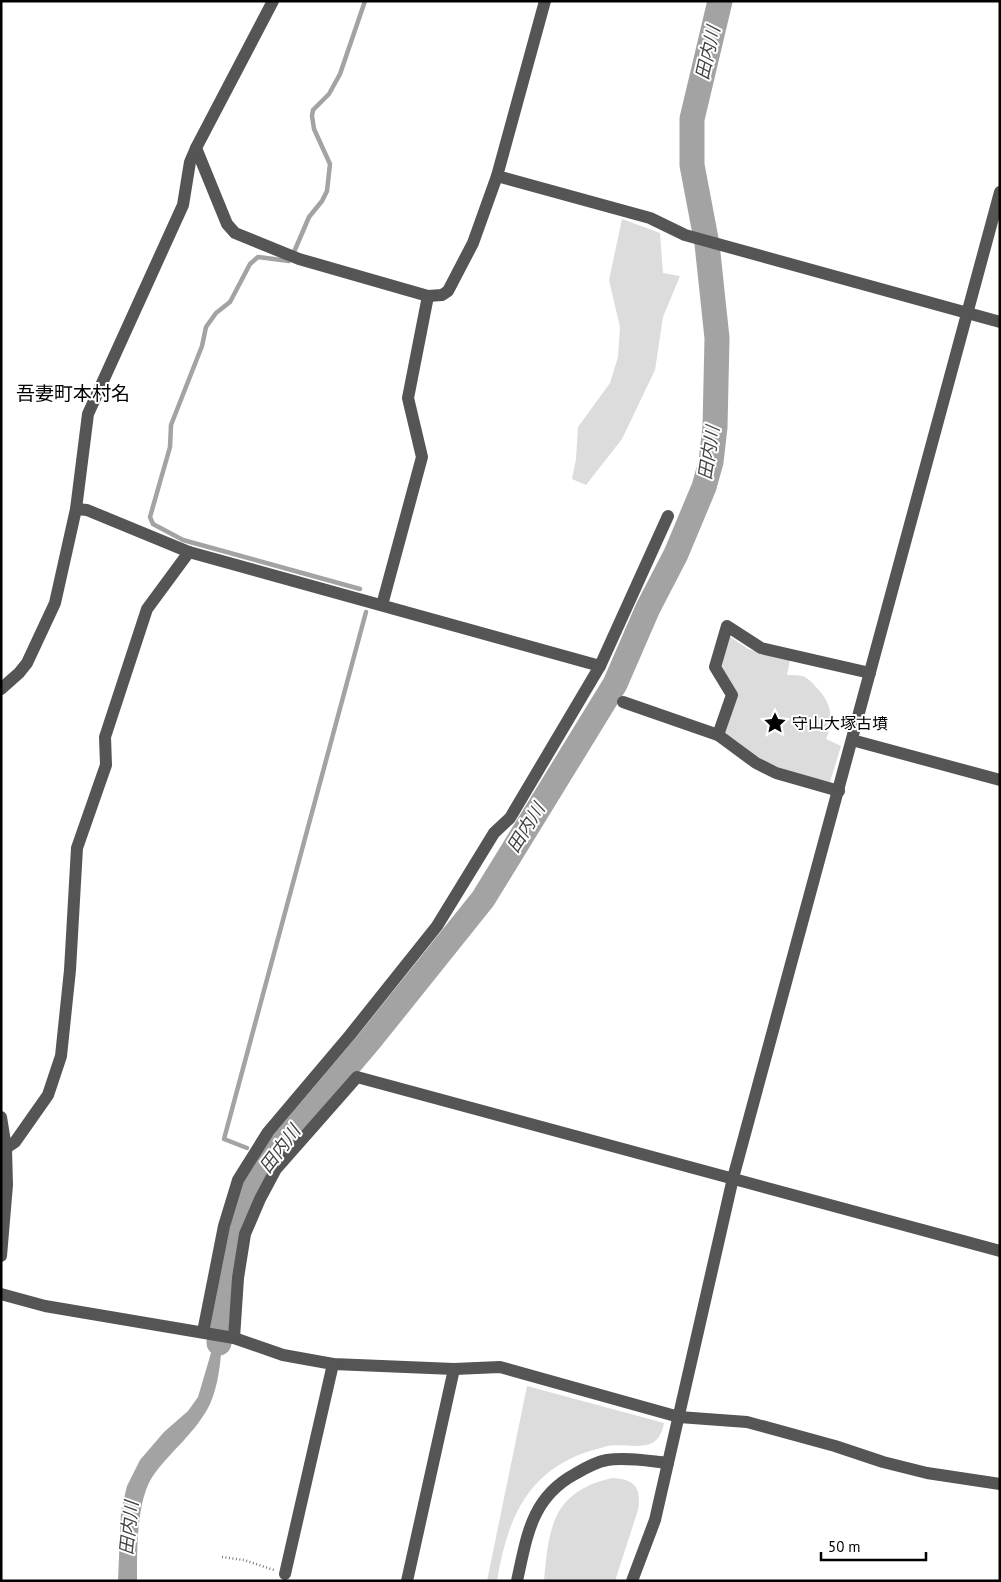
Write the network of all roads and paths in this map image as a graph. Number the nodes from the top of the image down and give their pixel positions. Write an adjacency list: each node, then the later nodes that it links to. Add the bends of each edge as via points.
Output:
1 (273, 1): 3 (street)
2 (545, 1): 4 (street)
3 (196, 148): 6 (street, via 228,224 235,233 299,259); 9 (street, via 190,162 183,205 88,414)
4 (497, 176): 6 (street, via 472,243 448,291); 7 (street, via 650,218 685,235)
5 (1000, 192): 7 (street)
6 (428, 296): 12 (street, via 408,398 422,457)
7 (966, 313): 8 (street); 14 (street)
8 (1000, 322)
9 (76, 509): 11 (street, via 87,510); 15 (street, via 55,603 27,663)
10 (668, 516): 13 (street)
11 (190, 552): 12 (street); 22 (street, via 147,609 105,737 106,765 77,848 61,1056 48,1095 15,1142)
12 (382, 606): 13 (street)
13 (600, 666): 27 (street, via 510,818 494,834 437,926 268,1132 238,1180 224,1226)
14 (870, 673): 17 (street, via 762,648 727,626 716,666 732,694); 18 (street)
15 (1, 689)
16 (624, 702): 17 (street)
17 (718, 735): 20 (street, via 756,763 776,773)
18 (852, 740): 19 (street); 20 (street)
19 (1000, 780)
20 (839, 791): 23 (street)
21 (1, 1117): 22 (street)
22 (6, 1148): 25 (street)
23 (733, 1178): 24 (street); 28 (street, via 357,1077 276,1169 260,1199 245,1234); 31 (street)
24 (1000, 1251)
25 (1, 1256)
26 (1, 1294): 27 (street, via 45,1306)
27 (206, 1332): 28 (street)
28 (232, 1337): 29 (street, via 283,1355)
29 (333, 1364): 30 (street); 35 (street)
30 (454, 1369): 31 (street, via 500,1367); 36 (street)
31 (679, 1417): 32 (street); 33 (street, via 747,1422 927,1473)
32 (668, 1463): 37 (street, via 606,1460 567,1478 538,1508 528,1532); 38 (street, via 655,1520)
33 (1000, 1484)
34 (222, 1557): 35 (path, via 244,1560)
35 (286, 1574)
36 (406, 1581)
37 (517, 1581)
38 (632, 1581)

